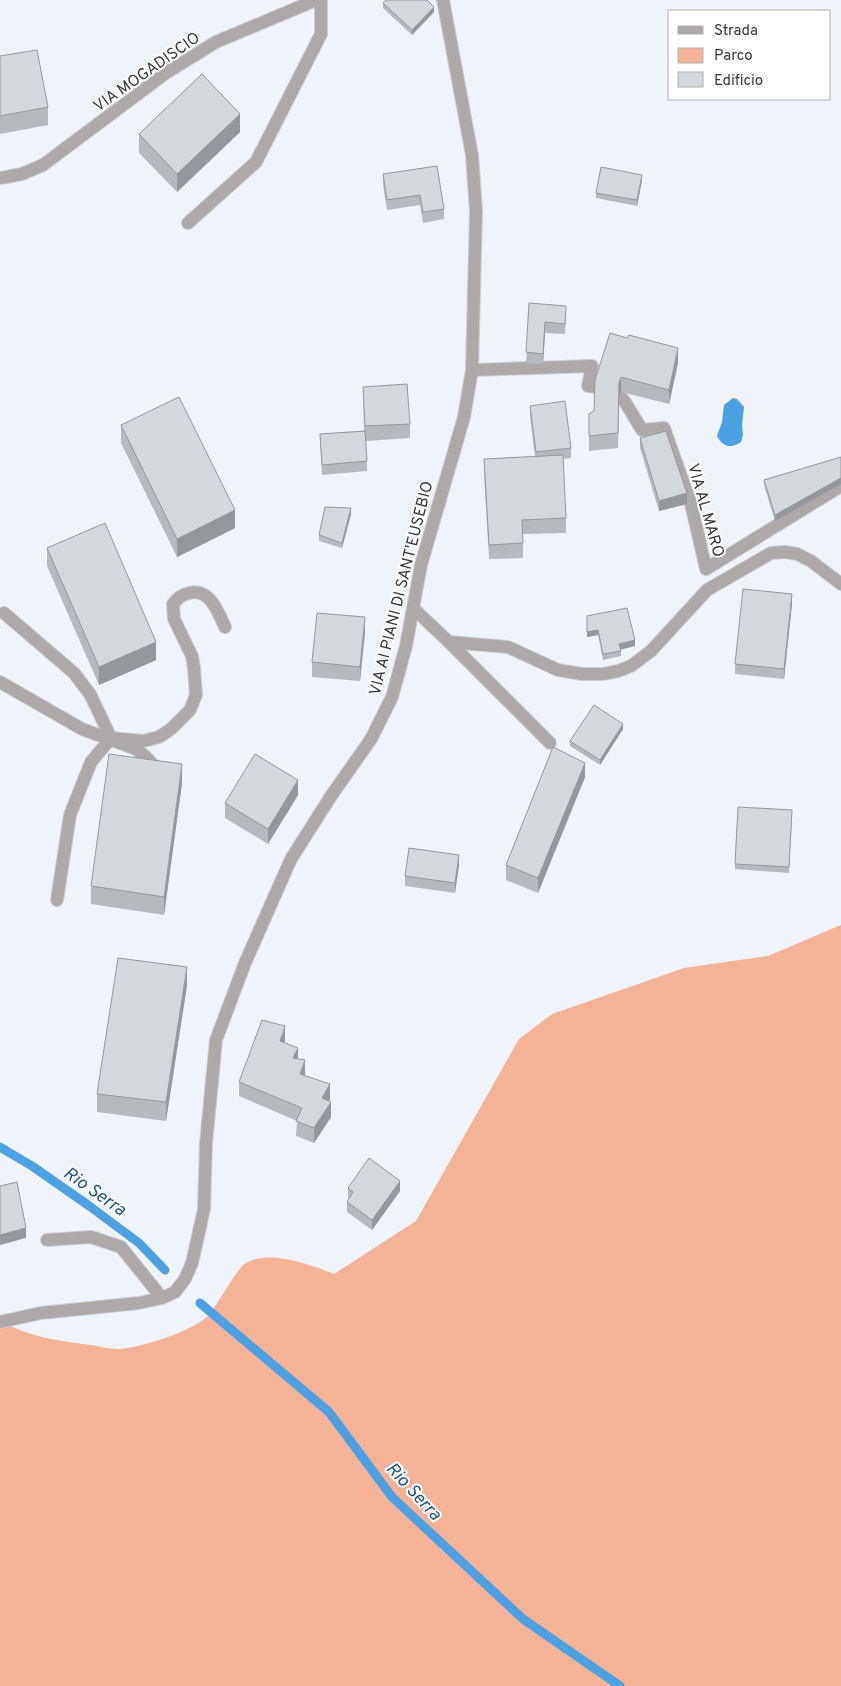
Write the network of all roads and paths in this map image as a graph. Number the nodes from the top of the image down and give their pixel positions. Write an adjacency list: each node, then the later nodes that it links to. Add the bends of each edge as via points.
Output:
1 (316, 0): 4 (street, VIA MOGADISCIO, via 216,42 166,73 44,165)
2 (321, 0): 5 (street, via 321,34 256,162)
3 (444, 0): 6 (street, VIA AI PIANI DI SANT'EUSEBIO, via 472,155 476,211)
4 (0, 178)
5 (188, 223)
6 (472, 370): 7 (street, via 592,366 588,386); 11 (street, VIA AI PIANI DI SANT'EUSEBIO, via 464,416 421,565)
7 (597, 387)
8 (620, 396): 9 (street, VIA AL MARO, via 642,430 664,428 691,504 706,569)
9 (841, 486)
10 (841, 584): 14 (street, via 797,554 771,553 707,590 651,651 618,672 582,674 558,670 508,647)
11 (414, 608): 14 (street); 21 (street, VIA AI PIANI DI SANT'EUSEBIO, via 392,697 371,739 291,859 232,995 216,1040 206,1143 204,1209 192,1263 175,1292)
12 (4, 613): 16 (street, via 74,674 90,694)
13 (225, 627): 16 (street, via 214,604 204,594 192,592 180,596 173,604 174,619 192,656 196,682 196,695 190,710 171,730 158,738 143,742)
14 (449, 642): 17 (street)
15 (0, 682): 16 (street, via 82,729)
16 (111, 738): 18 (street, via 146,756 154,766); 19 (street, via 91,762 70,815)
17 (550, 743)
18 (155, 776)
19 (57, 900)
20 (46, 1240): 21 (street, via 91,1237 121,1247)
21 (162, 1298): 22 (street, VIA AI PIANI DI SANT'EUSEBIO, via 41,1313)
22 (0, 1322)

